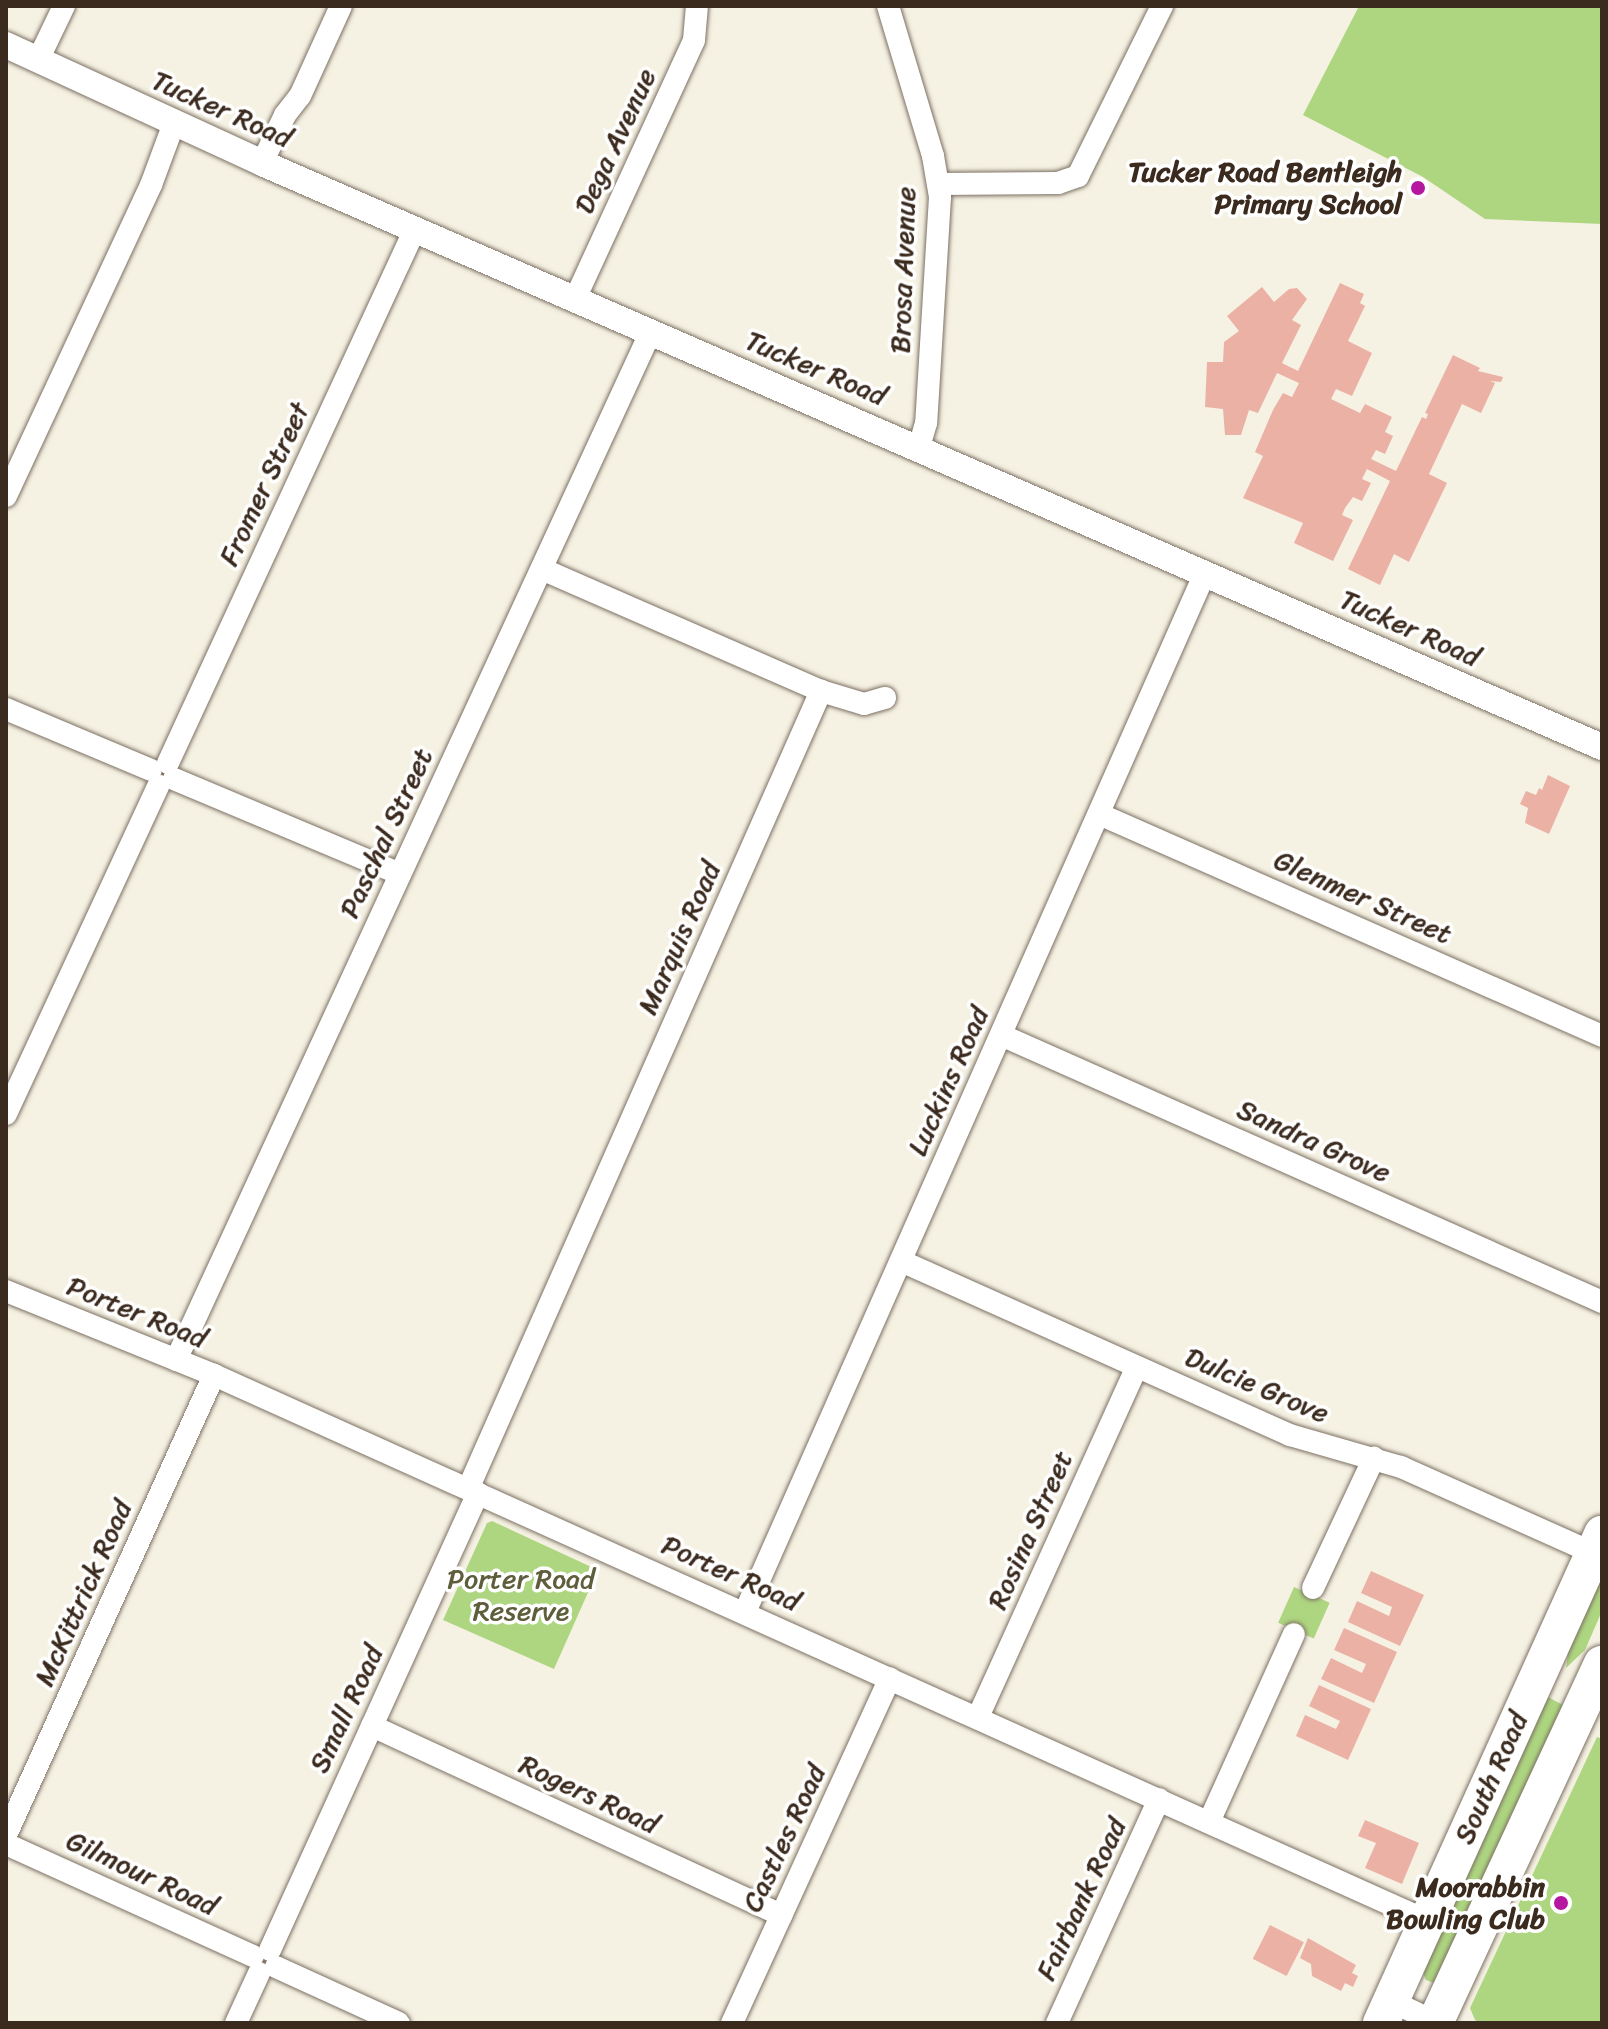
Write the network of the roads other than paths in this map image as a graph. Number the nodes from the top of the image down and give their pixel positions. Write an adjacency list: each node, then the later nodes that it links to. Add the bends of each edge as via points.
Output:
1 (64, 6): 7 (street)
2 (341, 6): 9 (street, via 300,96 296,119)
3 (697, 6): 12 (street, Dega Avenue, via 694,40)
4 (888, 6): 10 (street, Brosa Avenue)
5 (1162, 6): 10 (street, via 1078,176 1058,183)
6 (6, 45): 7 (street, Tucker Road)
7 (38, 60): 8 (street, Tucker Road)
8 (179, 126): 9 (street, Tucker Road); 15 (street)
9 (268, 166): 11 (street, Tucker Road)
10 (939, 184): 14 (street, Brosa Avenue, via 926,423)
11 (415, 229): 12 (street, Tucker Road); 22 (street, Fromer Street)
12 (575, 299): 13 (street, Tucker Road)
13 (651, 331): 14 (street, Tucker Road); 16 (street, Paschal Street)
14 (919, 447): 17 (street, Tucker Road)
15 (6, 496)
16 (542, 569): 18 (street); 24 (street, Paschal Street)
17 (1205, 573): 21 (street, Tucker Road); 23 (street, Luckins Road)
18 (821, 691): 19 (street, via 864,704); 35 (street, Marquis Road)
19 (885, 698)
20 (6, 709): 22 (street)
21 (1602, 747)
22 (163, 775): 24 (street); 27 (street, Fromer Street)
23 (1099, 814): 25 (street, Luckins Road); 26 (street, Glenmer Street)
24 (400, 874): 31 (street, Paschal Street)
25 (1001, 1035): 28 (street, Luckins Road); 30 (street, Sandra Grove)
26 (1602, 1036)
27 (6, 1114)
28 (901, 1261): 32 (street, Dulcie Grove); 38 (street, Luckins Road)
29 (6, 1291): 31 (street, Porter Road)
30 (1602, 1302)
31 (176, 1360): 33 (street, Porter Road)
32 (1137, 1367): 34 (street, Dulcie Grove, via 1301,1439); 43 (street, Rosina Street)
33 (214, 1375): 35 (street, Porter Road); 47 (street, McKittrick Road)
34 (1374, 1458): 36 (street, Dulcie Grove); 37 (street)
35 (473, 1491): 38 (street, Porter Road); 44 (street, Small Road)
36 (1598, 1543): 40 (highway, South Road)
37 (1313, 1588)
38 (745, 1612): 41 (street, Porter Road)
39 (1294, 1634): 46 (street)
40 (1539, 1673): 42 (highway); 50 (highway, South Road)
41 (890, 1678): 43 (street, Porter Road); 49 (street, Castles Road)
42 (1595, 1679): 57 (highway, South Road)
43 (978, 1717): 45 (street, Porter Road)
44 (372, 1726): 49 (street, Rogers Road); 51 (street, Small Road)
45 (1159, 1799): 46 (street, Porter Road); 56 (street, Fairbank Road)
46 (1209, 1822): 50 (street, Porter Road)
47 (6, 1835)
48 (6, 1844): 51 (street, Gilmour Road)
49 (781, 1915): 55 (street, Castles Road)
50 (1427, 1921): 52 (highway, South Road)
51 (264, 1962): 53 (street, Small Road); 54 (street, Gilmour Road)
52 (1386, 2012): 57 (street)
53 (236, 2023)
54 (399, 2023)
55 (732, 2023)
56 (1057, 2023)
57 (1436, 2023)

